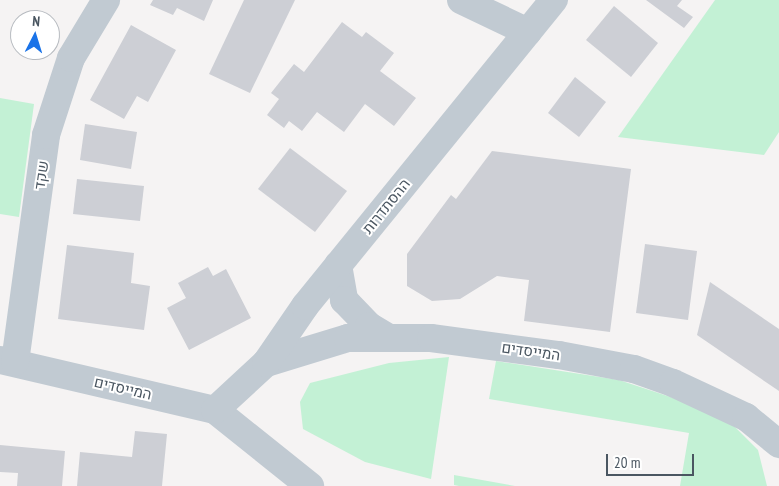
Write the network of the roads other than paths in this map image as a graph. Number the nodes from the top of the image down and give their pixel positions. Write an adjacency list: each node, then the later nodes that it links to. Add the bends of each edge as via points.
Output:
1 (106, 0): 7 (street, שקד, via 72,58 46,135)
2 (461, 0): 4 (street)
3 (554, 0): 4 (street, ההסתדרות)
4 (528, 32): 5 (street, ההסתדרות)
5 (338, 264): 6 (street, via 344,300); 8 (street, ההסתדרות)
6 (386, 337): 8 (street, המייסדים, via 348,338); 10 (street, המייסדים, via 431,338 634,370 719,402)
7 (7, 361): 9 (street, המייסדים)
8 (266, 363): 9 (street, ההסתדרות)
9 (215, 410): 11 (street, המייסדים)
10 (777, 447)
11 (310, 486)

